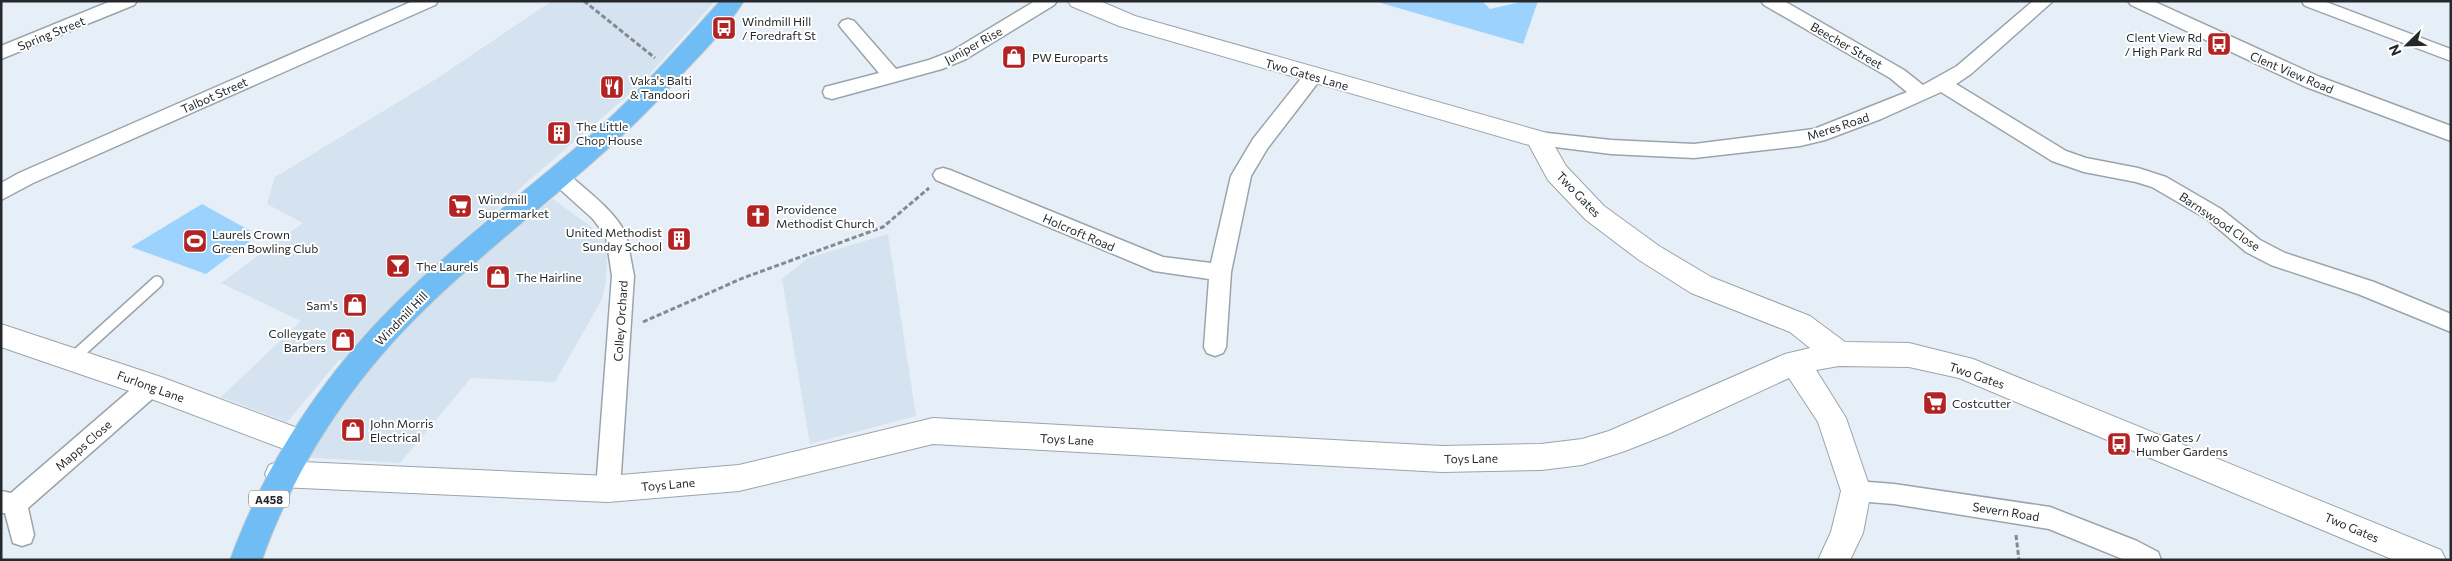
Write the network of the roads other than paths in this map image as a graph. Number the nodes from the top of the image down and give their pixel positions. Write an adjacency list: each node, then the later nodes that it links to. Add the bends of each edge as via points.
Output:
1 (128, 1): 11 (street, Spring Street)
2 (429, 1): 22 (street, Talbot Street, via 36,174)
3 (733, 1): 21 (highway, Windmill Hill / A458, via 625,119)
4 (1048, 1): 14 (street, Juniper Rise, via 959,55)
5 (1079, 1): 13 (street, Two Gates Lane, via 1127,21)
6 (1770, 1): 17 (street, Beecher Street, via 1897,74)
7 (2044, 1): 15 (street, Meres Road, via 1964,70)
8 (2137, 1): 18 (street, Clent View Road, via 2314,82)
9 (2308, 1): 12 (lane)
10 (848, 26): 14 (street)
11 (1, 53)
12 (2451, 55)
13 (1314, 76): 19 (street, Two Gates Lane); 23 (street, via 1260,144 1241,176)
14 (892, 77): 16 (street, Juniper Rise)
15 (1942, 84): 17 (street, Meres Road); 25 (street, Barnswood Close, via 2059,156 2138,175 2174,190 2214,214 2253,246 2278,259 2366,288)
16 (832, 92)
17 (1922, 94): 19 (street, Meres Road, via 1860,120 1800,139 1694,151)
18 (2451, 134)
19 (1538, 139): 28 (street, Two Gates, via 1557,173 1595,213 1649,254 1701,285 1800,324)
20 (943, 175): 23 (street, Holcroft Road, via 1161,266)
21 (559, 177): 32 (highway, Windmill Hill / A458, via 415,301 326,402); 34 (street, Colley Orchard, via 600,214 616,234 623,276)
22 (1, 193)
23 (1220, 272): 27 (street)
24 (157, 282): 29 (lane)
25 (2451, 323)
26 (1, 335): 29 (street, Furlong Lane)
27 (1215, 347)
28 (1839, 354): 30 (street, Toys Lane); 41 (street, Two Gates, via 1909,355 1963,367)
29 (72, 359): 31 (street, Furlong Lane)
30 (1795, 362): 34 (street, Toys Lane, via 1614,442 1582,452 1541,457 1442,459 933,432 739,478); 35 (street, via 1831,418)
31 (151, 386): 32 (street, Furlong Lane); 36 (street, Mapps Close)
32 (300, 442): 33 (highway, A458)
33 (280, 474): 34 (street, Toys Lane); 38 (highway, A458)
34 (608, 489)
35 (1856, 491): 39 (street, via 1847,533); 40 (street, Severn Road, via 2050,518 2128,548)
36 (8, 503): 37 (street, Mapps Close)
37 (22, 535)
38 (246, 560)
39 (1834, 560)
40 (2149, 560)
41 (2430, 560)

